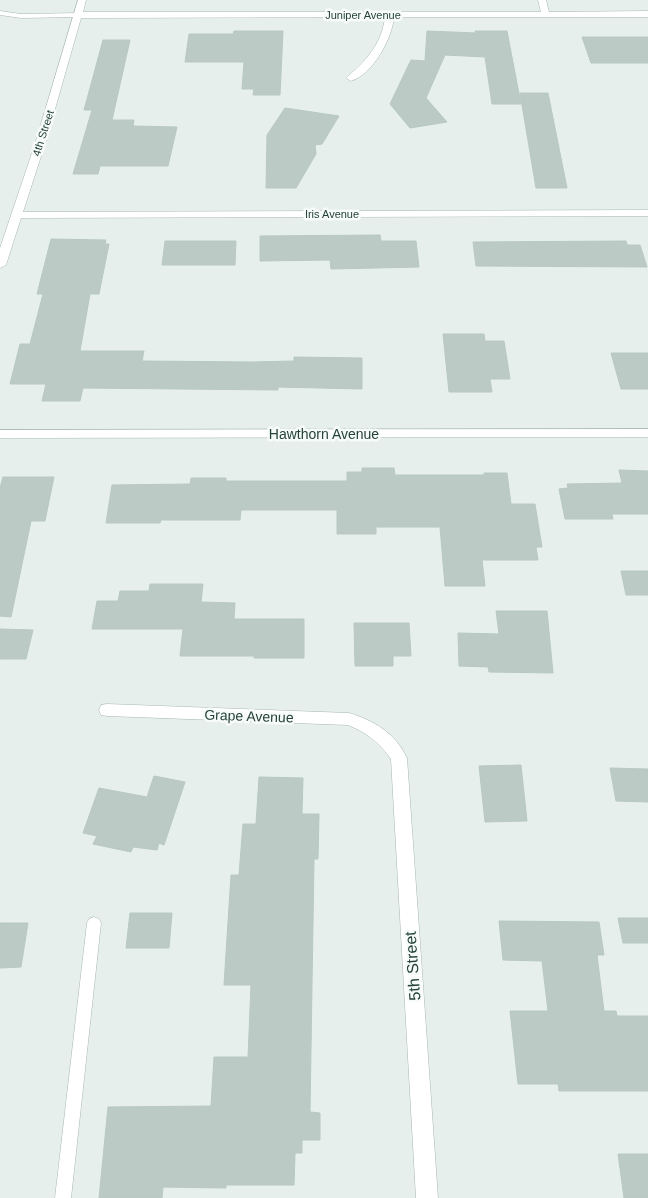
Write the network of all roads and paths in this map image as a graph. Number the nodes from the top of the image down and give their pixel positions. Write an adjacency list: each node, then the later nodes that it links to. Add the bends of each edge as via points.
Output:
1 (82, 0): 5 (street, 4th Street)
2 (542, 0): 7 (street)
3 (0, 13): 5 (lane)
4 (648, 14): 7 (street, Juniper Avenue)
5 (79, 15): 6 (street, Juniper Avenue); 10 (street, 4th Street)
6 (390, 15): 7 (street, Juniper Avenue); 8 (street, via 390,26 382,48)
7 (546, 15)
8 (351, 78)
9 (648, 213): 10 (street, Iris Avenue)
10 (16, 215): 11 (street, 4th Street)
11 (0, 265)
12 (648, 433): 13 (street, Hawthorn Avenue)
13 (0, 434)
14 (107, 710): 15 (street, Grape Avenue, via 350,719 374,728)
15 (386, 738): 18 (street, 5th Street, via 399,758)
16 (94, 923): 17 (lane)
17 (63, 1198)
18 (427, 1198)

